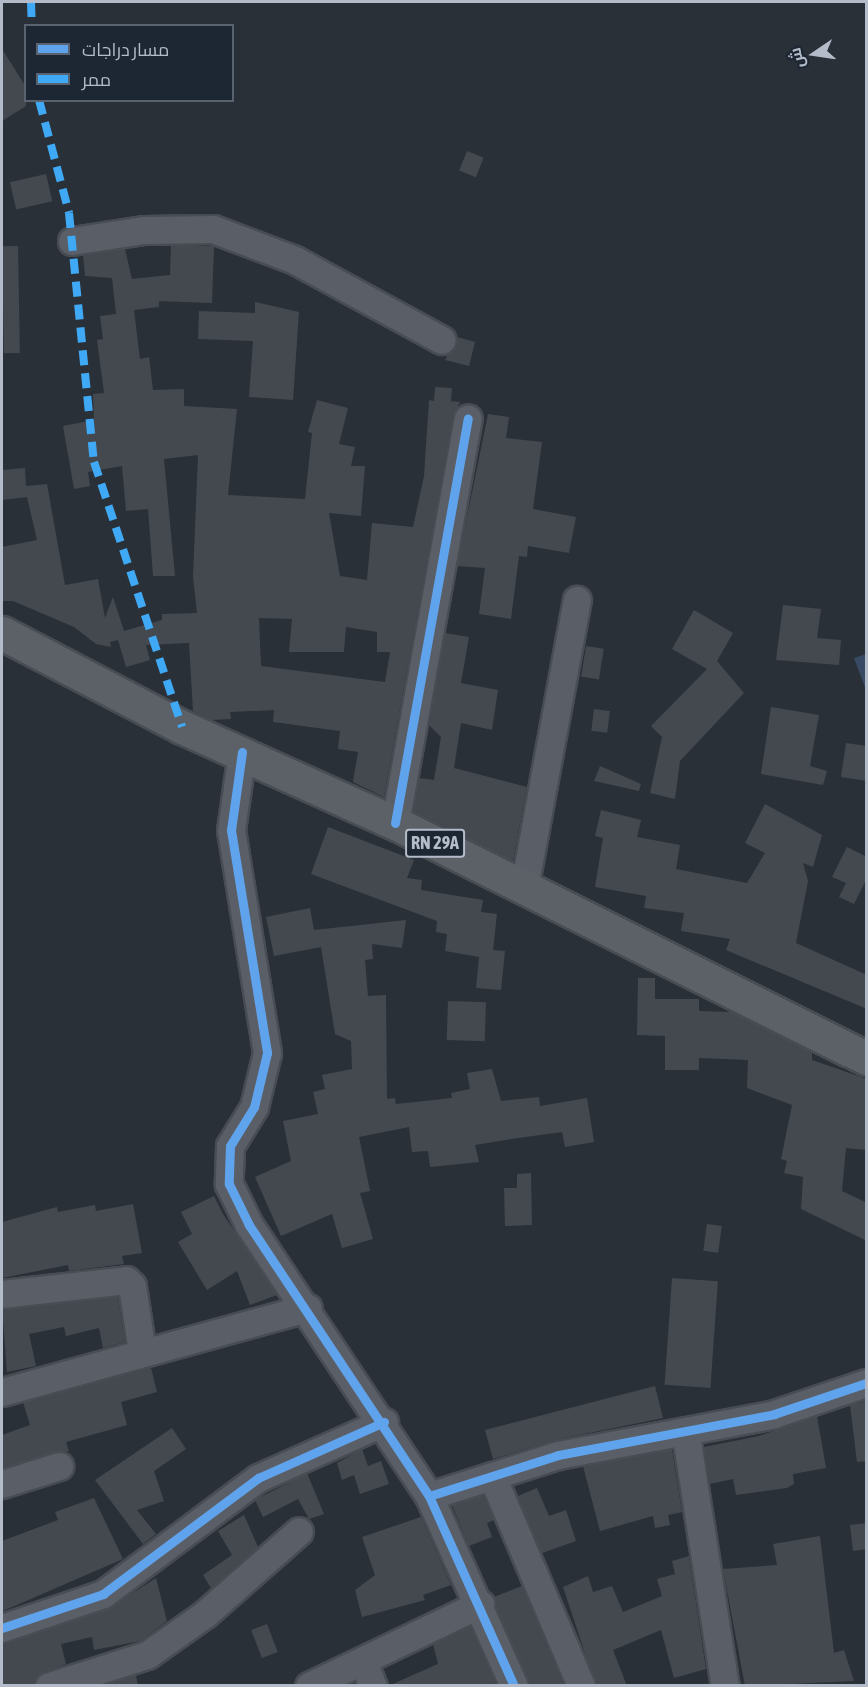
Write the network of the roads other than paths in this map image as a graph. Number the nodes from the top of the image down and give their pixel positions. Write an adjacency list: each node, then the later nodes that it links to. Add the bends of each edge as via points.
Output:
1 (72, 241): 2 (street, via 144,230 213,229 295,260)
2 (442, 340)
3 (468, 419): 7 (street)
4 (577, 600): 8 (street)
5 (2, 633): 6 (main road, RN 29A, via 182,727)
6 (242, 752): 7 (main road, RN 29A); 11 (street, via 231,830 267,1053 254,1107 230,1146 229,1184 249,1225)
7 (395, 823): 8 (main road, RN 29A)
8 (524, 888): 9 (main road, RN 29A)
9 (867, 1058)
10 (2, 1294): 12 (street, via 126,1280 132,1286)
11 (308, 1308): 12 (street); 15 (street)
12 (142, 1351): 14 (street)
13 (867, 1383): 16 (street, via 774,1414)
14 (2, 1392)
15 (384, 1422): 20 (street); 23 (street, via 258,1478 103,1594)
16 (686, 1435): 18 (street, via 558,1455); 29 (street)
17 (58, 1466): 19 (street)
18 (492, 1476): 20 (street); 28 (street)
19 (2, 1484)
20 (429, 1496): 22 (street)
21 (299, 1531): 25 (street, via 205,1614 147,1655)
22 (480, 1604): 24 (street); 27 (street)
23 (2, 1628)
24 (368, 1674): 26 (street)
25 (49, 1686)
26 (309, 1686)
27 (514, 1686)
28 (581, 1686)
29 (725, 1686)

